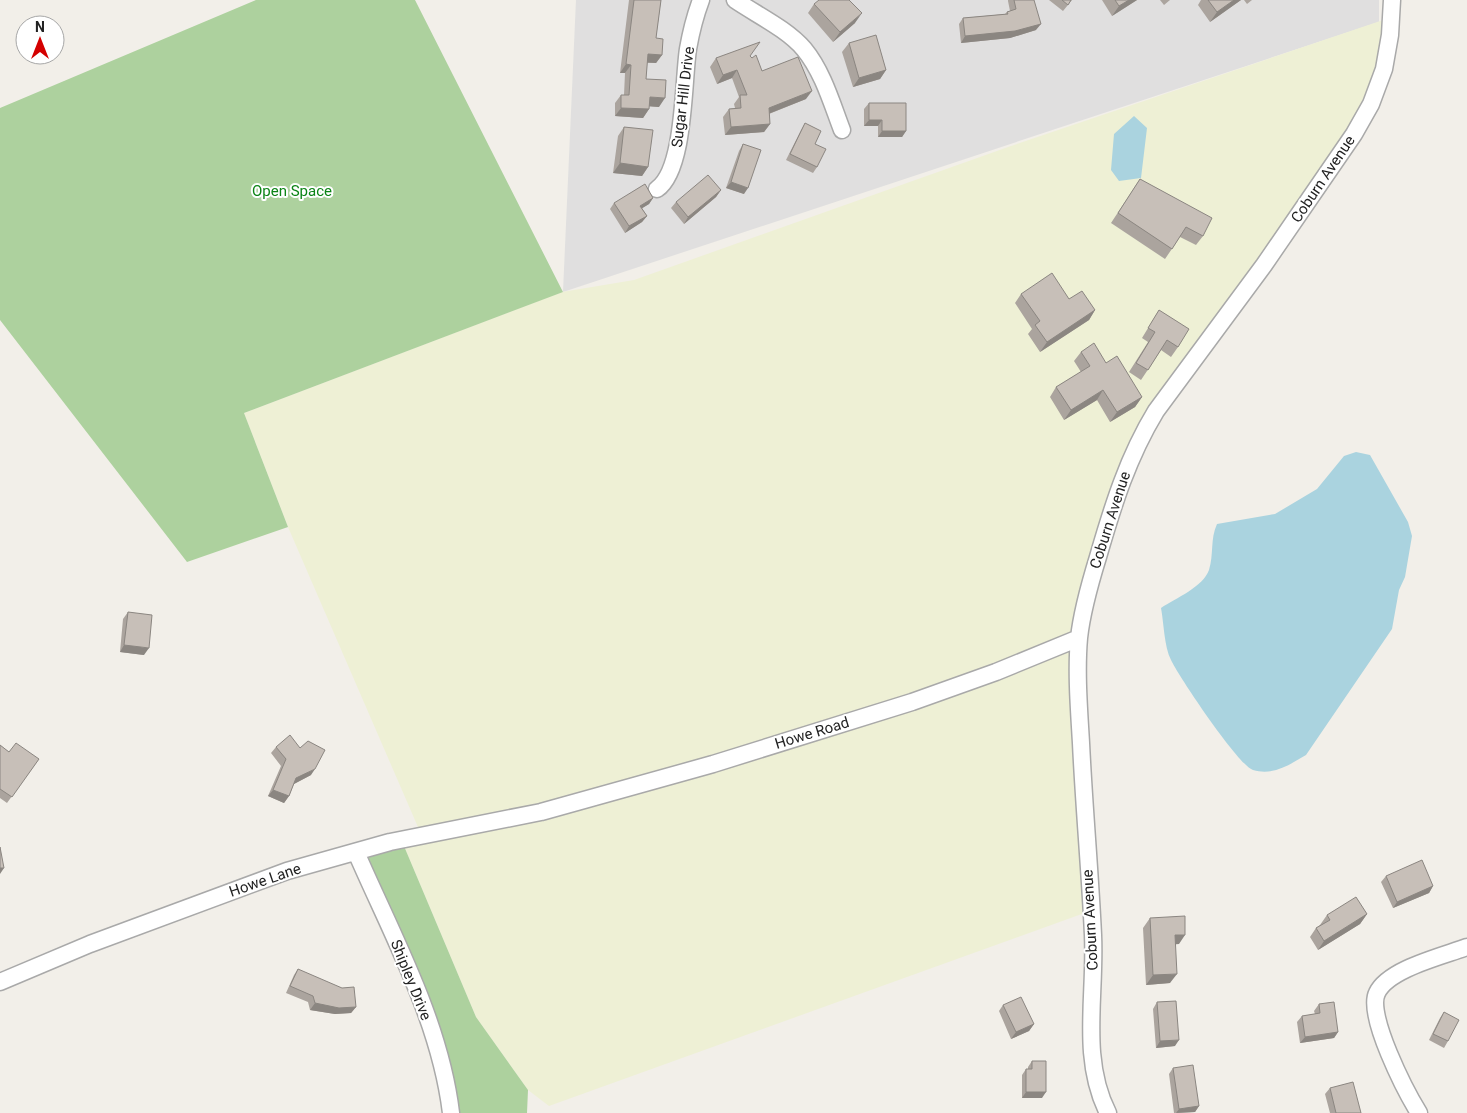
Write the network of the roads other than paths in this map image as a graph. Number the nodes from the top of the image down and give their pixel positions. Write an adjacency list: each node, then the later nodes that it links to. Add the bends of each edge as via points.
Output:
1 (701, 0): 5 (street, Sugar Hill Drive, via 688,50 674,160 669,176)
2 (735, 0): 4 (street, via 804,49 822,78)
3 (1392, 0): 6 (street, Coburn Avenue, via 1384,69 1371,104 1354,134 1138,440 1118,488 1084,604)
4 (842, 130)
5 (657, 189)
6 (1079, 638): 7 (street, Howe Road, via 912,702 713,764); 12 (street, Coburn Avenue, via 1080,725 1093,933 1092,1060 1096,1082)
7 (541, 812): 8 (street, Howe Lane, via 435,832)
8 (356, 852): 10 (street, Howe Lane, via 278,874 82,947); 11 (street, Shipley Drive, via 434,1037 444,1070)
9 (1467, 947): 13 (street, via 1407,969 1377,992 1376,1015 1395,1068)
10 (0, 982)
11 (451, 1113)
12 (1108, 1113)
13 (1419, 1113)

